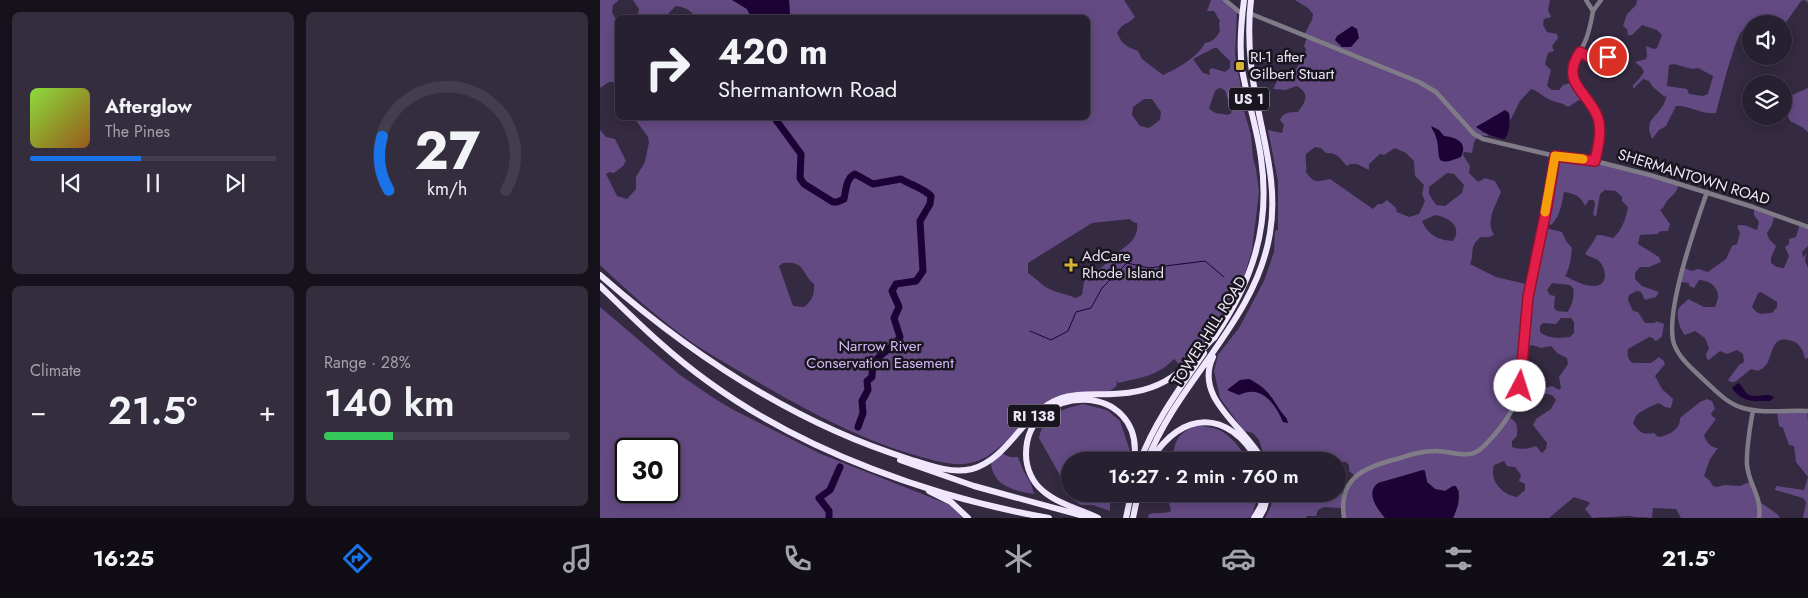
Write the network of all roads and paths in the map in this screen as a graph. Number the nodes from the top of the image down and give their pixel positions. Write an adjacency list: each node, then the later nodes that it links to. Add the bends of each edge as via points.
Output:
1 (1225, 0): 7 (street, SHERMANTOWN ROAD)
2 (1244, 0): 7 (highway, TOWER HILL ROAD / US 1)
3 (1251, 0): 7 (highway, TOWER HILL ROAD / US 1)
4 (1586, 0): 6 (street)
5 (1601, 0): 6 (street)
6 (1593, 11): 8 (street, via 1590,30)
7 (1246, 14): 10 (street, SHERMANTOWN ROAD, via 1420,82 1436,92 1474,134 1483,139); 16 (highway, TOWER HILL ROAD / US 1, via 1242,68 1261,158 1263,215 1259,242 1246,282)
8 (1580, 52): 9 (street); 11 (street, via 1573,62 1572,72 1574,82 1598,119 1600,138)
9 (1605, 59): 9 (street, via 1617,69 1626,61 1619,52)
10 (1555, 156): 11 (street, SHERMANTOWN ROAD); 40 (street, via 1528,297 1520,386 1512,408 1476,453 1425,452 1362,471 1347,487 1342,503)
11 (1595, 161): 12 (street, SHERMANTOWN ROAD)
12 (1706, 192): 13 (street, SHERMANTOWN ROAD); 17 (street, via 1676,298 1672,336 1684,360 1715,390 1732,404)
13 (1808, 227)
14 (600, 274): 19 (highway, RI 138, via 650,317 720,367 789,408)
15 (600, 286): 26 (highway, via 656,340 708,382 783,428)
16 (1218, 337): 19 (highway, RI 138, via 1181,370 1151,389 1129,394 1069,397 1050,404 994,456 972,469 945,469); 21 (highway, TOWER HILL ROAD / US 1, via 1163,414); 22 (highway, TOWER HILL ROAD / US 1, via 1169,417); 25 (highway, via 1208,369 1209,388)
17 (1753, 410): 18 (street); 41 (street, via 1747,466 1760,503)
18 (1808, 411)
19 (850, 438): 36 (highway, via 962,482)
20 (1134, 452): 27 (highway, via 1130,426 1119,412 1101,402 1080,400 1061,404 1044,413 1027,441 1028,467 1034,481 1048,495)
21 (1144, 452)
22 (1152, 452)
23 (1156, 452): 24 (highway, via 1174,433 1202,422 1216,424 1232,432)
24 (1251, 452)
25 (1257, 452)
26 (845, 457): 34 (highway, via 870,470 941,496); 35 (highway, via 952,495)
27 (1061, 501)
28 (1063, 502): 37 (highway)
29 (1129, 502): 33 (highway)
30 (1135, 502): 33 (highway)
31 (1262, 502): 38 (highway)
32 (1266, 502): 39 (highway)
33 (1130, 517)
34 (968, 518)
35 (1049, 518)
36 (1091, 518)
37 (1098, 518)
38 (1254, 518)
39 (1259, 518)
40 (1344, 518)
41 (1759, 518)

